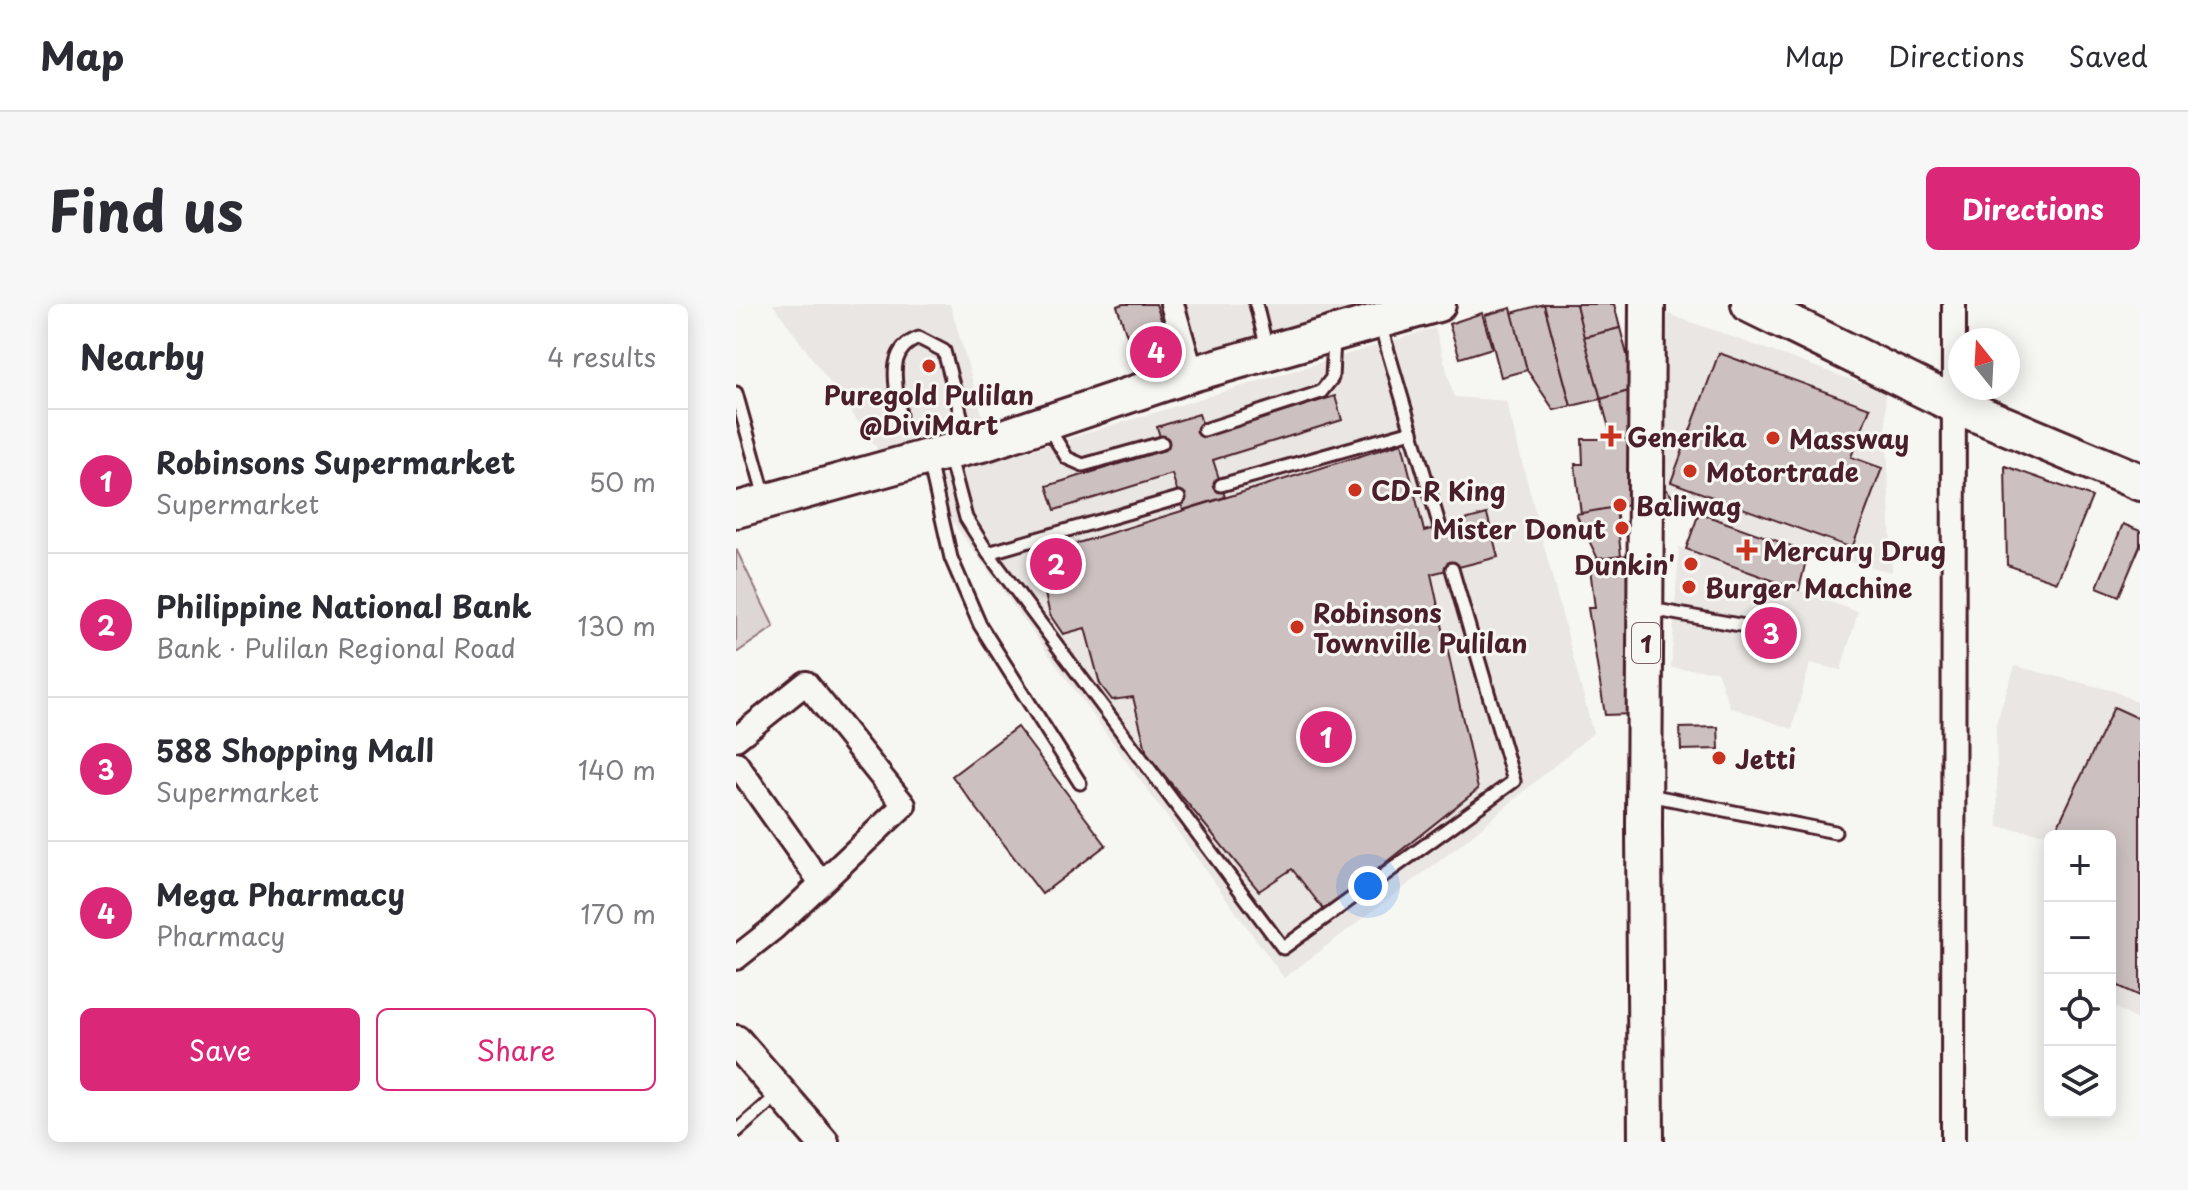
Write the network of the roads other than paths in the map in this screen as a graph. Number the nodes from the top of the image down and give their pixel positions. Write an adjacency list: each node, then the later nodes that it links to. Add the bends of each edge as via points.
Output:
1 (1172, 304): 10 (street)
2 (1256, 304): 9 (lane)
3 (1438, 304): 7 (main road)
4 (1647, 304): 26 (main road, 1)
5 (1750, 304): 12 (highway)
6 (1954, 304): 12 (street)
7 (1379, 319): 8 (main road); 16 (lane)
8 (1334, 333): 9 (main road); 15 (lane, via 1332,378 1321,392)
9 (1268, 353): 10 (main road)
10 (1192, 374): 14 (main road)
11 (736, 393): 22 (lane)
12 (1954, 404): 19 (highway); 40 (street)
13 (900, 416): 18 (lane, via 897,355 905,343 919,338 944,351)
14 (1046, 423): 17 (lane, via 1067,458 1083,465); 18 (main road)
15 (1204, 430)
16 (1412, 431): 20 (lane); 23 (lane)
17 (1162, 443)
18 (948, 451): 22 (main road); 24 (lane, via 966,518); 30 (lane, via 951,558 980,625)
19 (2140, 482)
20 (1221, 485)
21 (1179, 498): 24 (lane)
22 (751, 506)
23 (1440, 527)
24 (988, 553): 25 (lane, via 1283,948 1514,781)
25 (1452, 569)
26 (1647, 608): 27 (lane); 31 (main road, 1)
27 (1756, 628)
28 (736, 739): 33 (street, via 806,683 904,805)
29 (736, 763): 33 (street)
30 (1080, 783)
31 (1644, 794): 32 (lane); 39 (main road, 1)
32 (1835, 832)
33 (821, 883): 34 (street)
34 (736, 958)
35 (740, 1053): 36 (main road)
36 (780, 1092): 37 (lane); 38 (main road)
37 (736, 1132)
38 (823, 1142)
39 (1646, 1142)
40 (1953, 1142)

